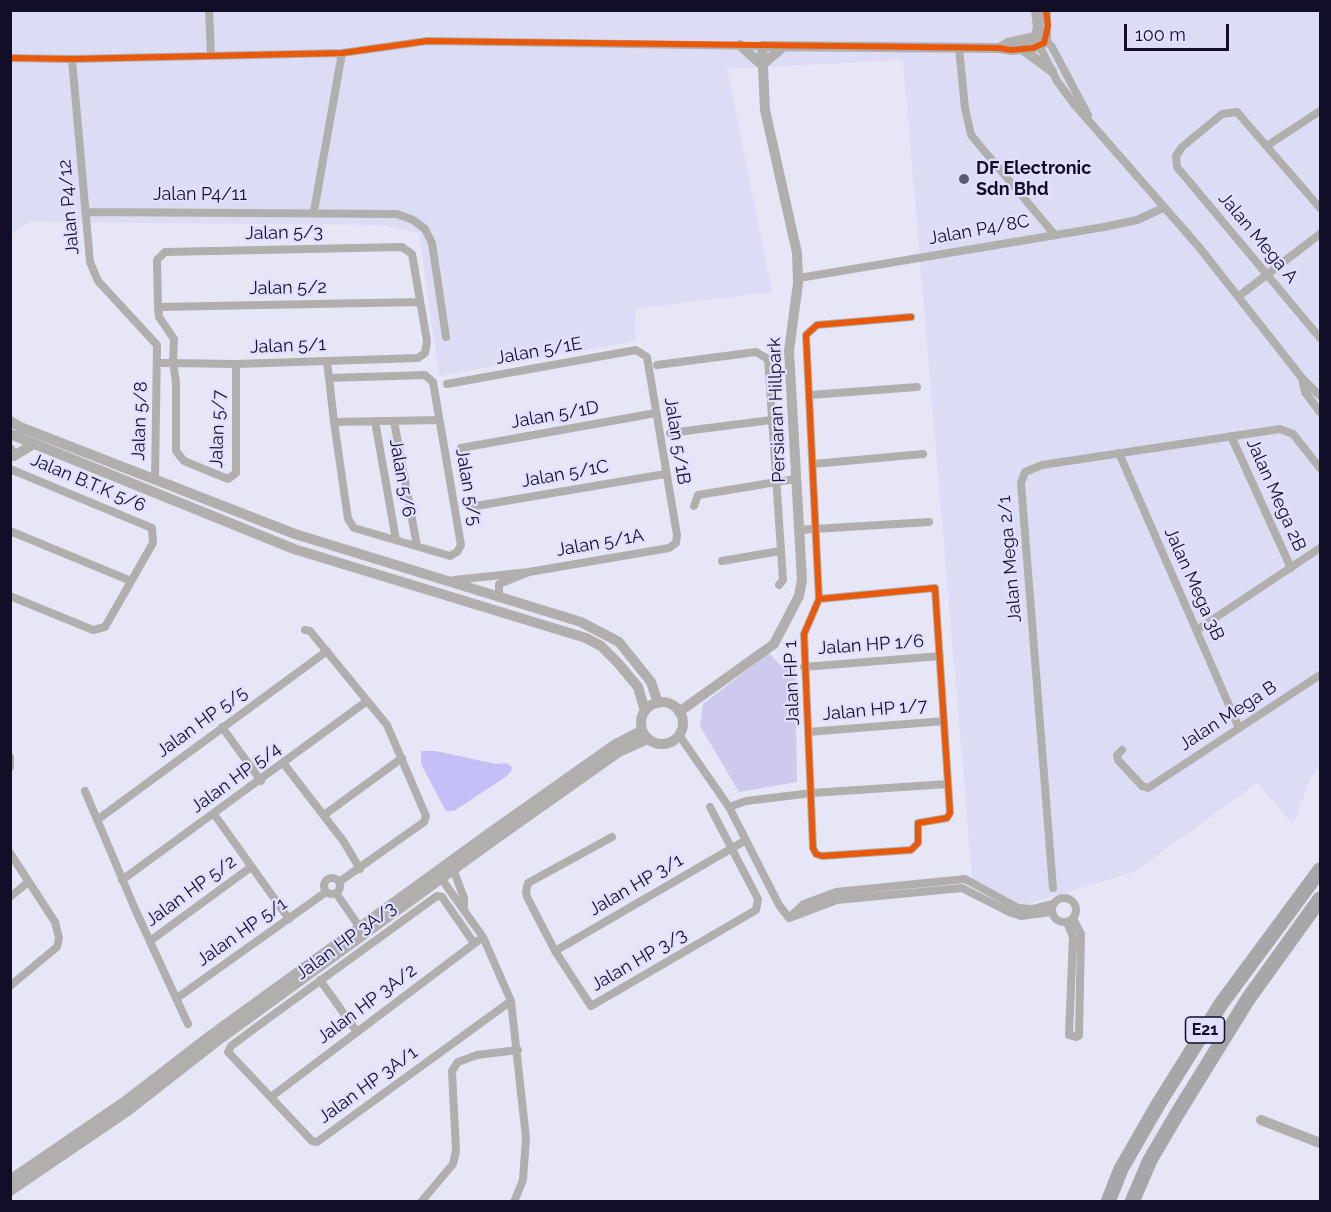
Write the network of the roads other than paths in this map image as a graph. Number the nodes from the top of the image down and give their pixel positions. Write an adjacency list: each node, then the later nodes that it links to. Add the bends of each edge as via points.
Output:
1 (209, 10): 12 (street)
2 (1036, 10): 4 (street)
3 (1046, 10): 4 (street)
4 (1040, 39): 9 (street); 10 (street); 16 (street); 18 (street)
5 (740, 45): 6 (street); 11 (street, via 427,41); 15 (street)
6 (762, 46): 7 (street); 15 (street, Persiaran Hillpark)
7 (784, 46): 8 (street); 15 (street)
8 (959, 48): 9 (street); 24 (street, via 971,135)
9 (999, 48): 10 (street)
10 (1022, 49): 16 (street)
11 (342, 53): 12 (street); 22 (street)
12 (211, 56): 14 (street)
13 (10, 58): 14 (street)
14 (72, 59): 23 (street, Jalan P4/12)
15 (762, 65): 27 (street, Persiaran Hillpark, via 765,110)
16 (1052, 71): 18 (street)
17 (1320, 111): 19 (street)
18 (1096, 129): 20 (street)
19 (1268, 145): 21 (street); 26 (street, Jalan Mega A, via 1237,112 1230,111 1182,147 1176,156 1176,166)
20 (1163, 208): 24 (street, Jalan P4/8C, via 1137,220); 28 (street)
21 (1320, 208)
22 (314, 211): 23 (street, Jalan P4/11); 32 (street, Jalan P4/11, via 397,214 425,229 432,243)
23 (86, 212): 37 (street, Jalan P4/12, via 90,262 98,281 153,338)
24 (1054, 234): 27 (street, Jalan P4/8C)
25 (1320, 234): 26 (street)
26 (1268, 275): 28 (street); 33 (street, Jalan Mega A)
27 (799, 278): 68 (street, Persiaran Hillpark, via 789,351)
28 (1239, 296): 42 (street)
29 (420, 302): 30 (street, Jalan 5/2); 30 (street, Jalan 5/3, via 412,254 402,247 165,252 157,260); 35 (street, Jalan 5/3, via 427,341 425,353)
30 (158, 307): 38 (street, Jalan 5/3, via 159,317 174,339)
31 (911, 317): 45 (street, Jalan HP 1, via 817,325 806,334)
32 (447, 337)
33 (1320, 338)
34 (636, 350): 43 (street, Jalan 5/1E); 48 (street, Jalan 5/1B, via 646,357)
35 (418, 358): 36 (street, Jalan 5/1)
36 (327, 362): 39 (street, Jalan 5/1); 41 (street, Jalan 5/5)
37 (158, 363): 38 (street, Jalan 5/1); 69 (street, Jalan 5/8)
38 (173, 363): 39 (street, Jalan 5/1); 64 (street, Jalan 5/3, via 176,451)
39 (236, 364): 64 (street, Jalan 5/7, via 236,473 228,479)
40 (657, 365): 50 (street, via 756,352 768,360)
41 (329, 378): 49 (street, Jalan 5/5, via 425,375 433,382); 54 (street, Jalan 5/5)
42 (1302, 378): 46 (street); 47 (street, via 1305,392)
43 (447, 384)
44 (917, 387): 45 (street)
45 (810, 395): 65 (street, Jalan HP 1)
46 (1320, 396)
47 (1320, 412)
48 (656, 413): 60 (street, Jalan 5/1D); 67 (street, Jalan 5/1B)
49 (439, 420): 53 (street); 80 (street, Jalan 5/5, via 461,545 450,556)
50 (771, 420): 56 (street); 70 (street)
51 (10, 421): 55 (street)
52 (375, 421): 53 (street); 54 (street); 78 (street, Jalan 5/6)
53 (394, 421): 80 (street)
54 (334, 422): 78 (street, Jalan 5/5, via 348,519 354,528)
55 (25, 429): 58 (street); 69 (street)
56 (670, 434)
57 (1231, 436): 61 (street, Jalan Mega 2/1); 66 (street, Jalan Mega 2/1, via 1280,429 1293,434); 85 (street, Jalan Mega 2B)
58 (15, 437): 59 (street); 63 (street)
59 (32, 445): 63 (street); 82 (street)
60 (460, 448)
61 (1119, 453): 97 (street, Jalan Mega 3B); 139 (street, Jalan Mega 2/1, via 1031,467 1021,483)
62 (923, 454): 65 (street)
63 (11, 460): 88 (street, Jalan B.T.K 5/6, via 152,528 153,543)
64 (184, 461)
65 (813, 464): 74 (street, Jalan HP 1)
66 (1320, 468)
67 (666, 474): 72 (street, Jalan 5/1C); 79 (street, Jalan 5/1B)
68 (795, 479): 70 (street); 75 (street, Persiaran Hillpark)
69 (155, 480): 77 (street)
70 (775, 483): 71 (street, via 698,495); 83 (street)
71 (694, 506)
72 (470, 507)
73 (929, 522): 74 (street)
74 (817, 529): 75 (street); 95 (street, Jalan HP 1)
75 (798, 530): 104 (street, Persiaran Hillpark, via 802,580 783,629)
76 (10, 531): 88 (street)
77 (295, 534): 82 (street); 87 (street)
78 (396, 540): 80 (street, Jalan 5/5)
79 (676, 543): 86 (street, Jalan 5/1A, via 669,548)
80 (417, 546)
81 (1320, 548): 85 (street)
82 (294, 549): 91 (street)
83 (780, 551): 84 (street); 90 (street, via 783,580)
84 (722, 561)
85 (1291, 568): 97 (street)
86 (529, 572): 89 (street); 94 (street, via 499,584)
87 (428, 576): 89 (street); 91 (street)
88 (131, 581): 93 (street, via 105,627 93,630)
89 (444, 581): 92 (street)
90 (779, 585)
91 (439, 592): 92 (street, via 449,588); 105 (street, via 568,631 601,646 638,687)
92 (485, 593): 94 (street)
93 (10, 596)
94 (499, 597): 103 (street, via 582,622 619,642 651,682)
95 (819, 598): 99 (street, via 935,588); 100 (street, Jalan HP 1, via 804,634)
96 (305, 630): 98 (street)
97 (1197, 630): 108 (street, Jalan Mega 3B)
98 (327, 651): 102 (street); 107 (street, Jalan HP 5/5)
99 (939, 656): 100 (street, Jalan HP 1/6); 106 (street)
100 (804, 667): 109 (street, Jalan HP 1)
101 (1320, 675): 108 (street, Jalan Mega B)
102 (367, 701): 114 (street, via 387,725); 115 (street, Jalan HP 5/4)
103 (658, 703): 104 (street); 105 (street)
104 (677, 710): 111 (street, via 682,724)
105 (645, 711): 110 (street, via 641,722)
106 (944, 721): 109 (street, Jalan HP 1/7); 118 (street)
107 (222, 727): 117 (street); 125 (street, Jalan HP 5/5)
108 (1239, 728): 112 (street, Jalan Mega B, via 1148,788 1118,760 1117,754)
109 (808, 732): 120 (street, Jalan HP 1)
110 (645, 735): 111 (street, via 660,744); 130 (street)
111 (679, 735): 122 (street)
112 (1122, 750)
113 (10, 757): 116 (street)
114 (402, 758): 124 (street); 132 (street, via 426,816 424,822)
115 (284, 764): 117 (street, Jalan HP 5/4); 124 (street)
116 (10, 767)
117 (261, 781): 123 (street, Jalan HP 5/4)
118 (948, 784): 120 (street); 120 (street, Jalan HP 1, via 950,813 947,818 918,823 918,843 911,850 822,856 813,848)
119 (85, 791): 125 (street)
120 (812, 793): 122 (street, via 746,801)
121 (710, 807): 128 (street)
122 (729, 807): 127 (street)
123 (214, 814): 131 (street); 135 (street, Jalan HP 5/4)
124 (324, 815): 132 (street)
125 (97, 820): 135 (street)
126 (612, 837): 154 (street, via 528,883 527,897)
127 (746, 840): 128 (street, Jalan HP 3/1); 147 (street)
128 (733, 848): 154 (street, Jalan HP 3/1); 154 (street, Jalan HP 3/3, via 758,905 756,910 596,1005 587,1002)
129 (10, 853): 137 (street)
130 (452, 865): 134 (street); 145 (street)
131 (251, 867): 148 (street); 152 (street, Jalan HP 5/2)
132 (360, 869): 136 (street)
133 (1320, 870): 170 (highway, E21, via 1221,1004 1159,1103 1121,1170)
134 (439, 875): 145 (street, via 455,902); 150 (street)
135 (122, 880): 152 (street)
136 (339, 882): 140 (street, via 327,880); 141 (street)
137 (27, 883): 143 (street); 156 (street, via 55,922 59,938 57,947)
138 (898, 885): 142 (street); 146 (street, via 965,879 1018,908); 147 (street, via 836,892 804,904)
139 (1053, 888)
140 (326, 892): 141 (street); 148 (street, Jalan HP 5/1)
141 (336, 893): 150 (street)
142 (906, 893): 146 (street, via 962,888 1009,912 1031,915); 147 (street, via 837,900)
143 (10, 897)
144 (1320, 899): 171 (highway, E21, via 1218,1047 1150,1160)
145 (464, 908): 151 (street)
146 (1052, 908): 149 (street, via 1059,922); 149 (street, via 1059,899 1071,900 1075,906)
147 (789, 918)
148 (290, 919): 157 (street, Jalan HP 5/1)
149 (1070, 920): 149 (street, via 1081,934 1076,1037 1069,1035 1073,937)
150 (362, 930): 166 (street); 167 (street, via 129,1110)
151 (483, 937): 153 (street, Jalan HP 3A/2); 158 (street)
152 (150, 941): 157 (street)
153 (474, 943): 155 (street, Jalan HP 3A/3, via 437,896); 160 (street, Jalan HP 3A/2)
154 (555, 951)
155 (320, 980): 160 (street); 162 (street, Jalan HP 3A/3)
156 (10, 986)
157 (177, 998): 159 (street)
158 (511, 1000): 161 (street); 163 (street, Jalan HP 3A/1, via 317,1142)
159 (188, 1024)
160 (357, 1032): 163 (street, Jalan HP 3A/2)
161 (518, 1050): 168 (street, via 477,1055 458,1062 452,1071 456,1151 453,1164); 169 (street, via 526,1138 523,1180)
162 (228, 1052): 163 (street, Jalan HP 3A/1)
163 (271, 1097)
164 (1261, 1120): 165 (street)
165 (1320, 1143)
166 (10, 1180)
167 (10, 1191)
168 (421, 1202)
169 (514, 1202)
170 (1108, 1202)
171 (1132, 1202)

